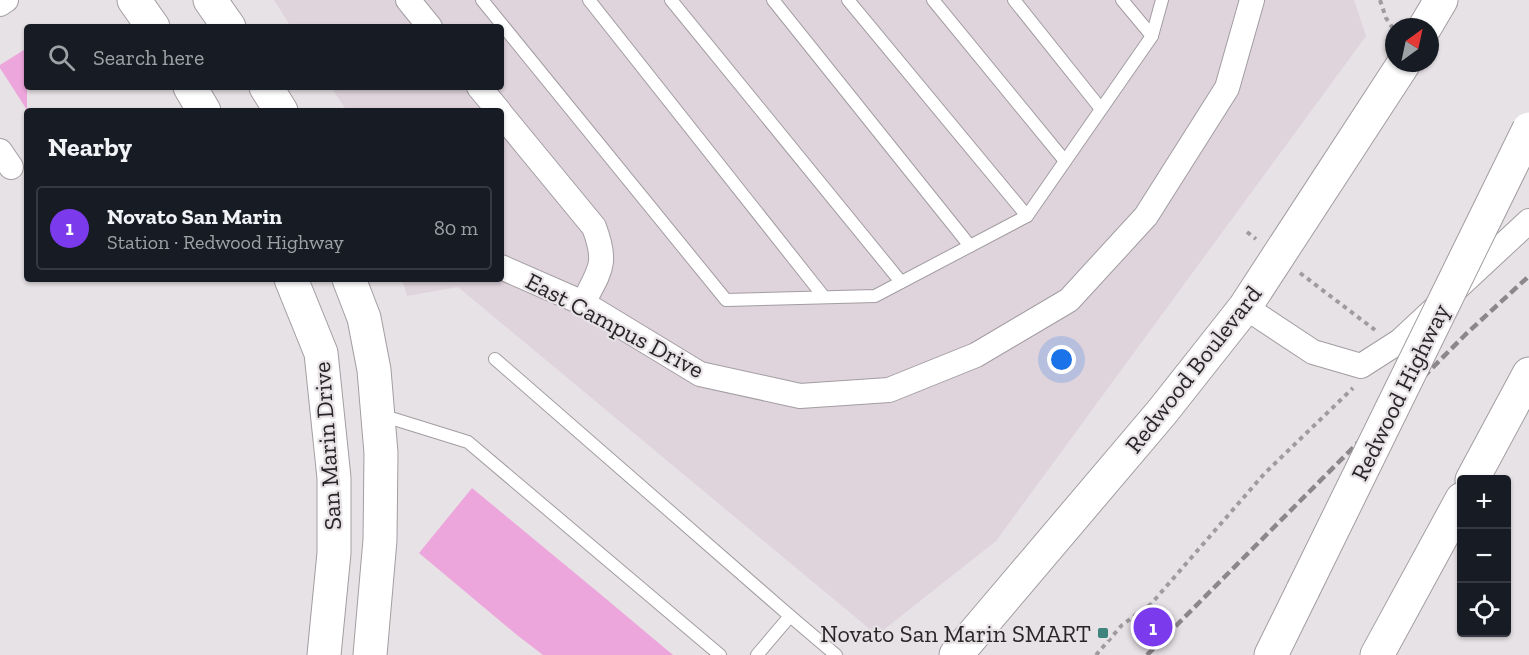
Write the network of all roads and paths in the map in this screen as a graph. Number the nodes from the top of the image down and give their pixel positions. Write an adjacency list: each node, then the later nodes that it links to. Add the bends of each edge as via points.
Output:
1 (6, 0): 17 (street)
2 (134, 0): 20 (main road)
3 (210, 0): 21 (main road)
4 (408, 0): 22 (street)
5 (482, 0): 23 (lane)
6 (589, 0): 46 (lane)
7 (670, 0): 45 (lane)
8 (773, 0): 40 (lane)
9 (848, 0): 37 (lane)
10 (933, 0): 36 (lane)
11 (1014, 0): 33 (lane)
12 (1122, 0): 25 (lane)
13 (1162, 0): 25 (lane)
14 (1252, 0): 47 (street, East Campus Drive, via 1227,88 1146,216 1069,300 976,355 889,390 800,396 700,374)
15 (1380, 0): 18 (path)
16 (1442, 0): 19 (main road)
17 (0, 4)
18 (1386, 18)
19 (1431, 18)
20 (151, 24)
21 (227, 24)
22 (428, 24)
23 (502, 24)
24 (504, 27): 46 (lane, via 726,300)
25 (1152, 36): 33 (lane)
26 (1398, 72): 41 (main road, Redwood Boulevard)
27 (192, 90): 30 (main road)
28 (268, 90): 31 (main road)
29 (482, 90): 32 (street)
30 (202, 108)
31 (279, 108)
32 (497, 108)
33 (1101, 109): 36 (lane)
34 (504, 117): 47 (street, via 594,227 602,248 600,268)
35 (1529, 129): 64 (main road, Redwood Highway, bridge)
36 (1065, 161): 37 (lane)
37 (1027, 216): 40 (lane)
38 (1529, 221): 50 (street, via 1400,341)
39 (1247, 232): 41 (path)
40 (970, 246): 45 (lane)
41 (1279, 257): 48 (main road, Redwood Boulevard); 50 (path, via 1375,331)
42 (504, 268): 47 (street, East Campus Drive)
43 (300, 282): 57 (main road, San Marin Drive, via 321,353 334,478 334,553)
44 (350, 282): 53 (main road, San Marin Drive, via 364,318)
45 (901, 282): 46 (lane, via 875,296)
46 (824, 297)
47 (583, 303)
48 (1245, 307): 50 (street, via 1313,352 1360,366); 62 (main road, Redwood Boulevard, via 1162,412)
49 (495, 359): 56 (lane)
50 (1372, 359)
51 (1526, 381): 54 (main road)
52 (1328, 411): 63 (path, via 1264,474 1151,604 1122,626)
53 (377, 414): 58 (main road, San Marin Drive, via 381,453 380,540); 59 (lane, via 468,442)
54 (1475, 475)
55 (1457, 506): 65 (main road)
56 (790, 616): 60 (lane); 61 (lane)
57 (324, 655)
58 (370, 655)
59 (720, 655)
60 (757, 655)
61 (836, 655)
62 (956, 655)
63 (1096, 655)
64 (1271, 655)
65 (1377, 655)

